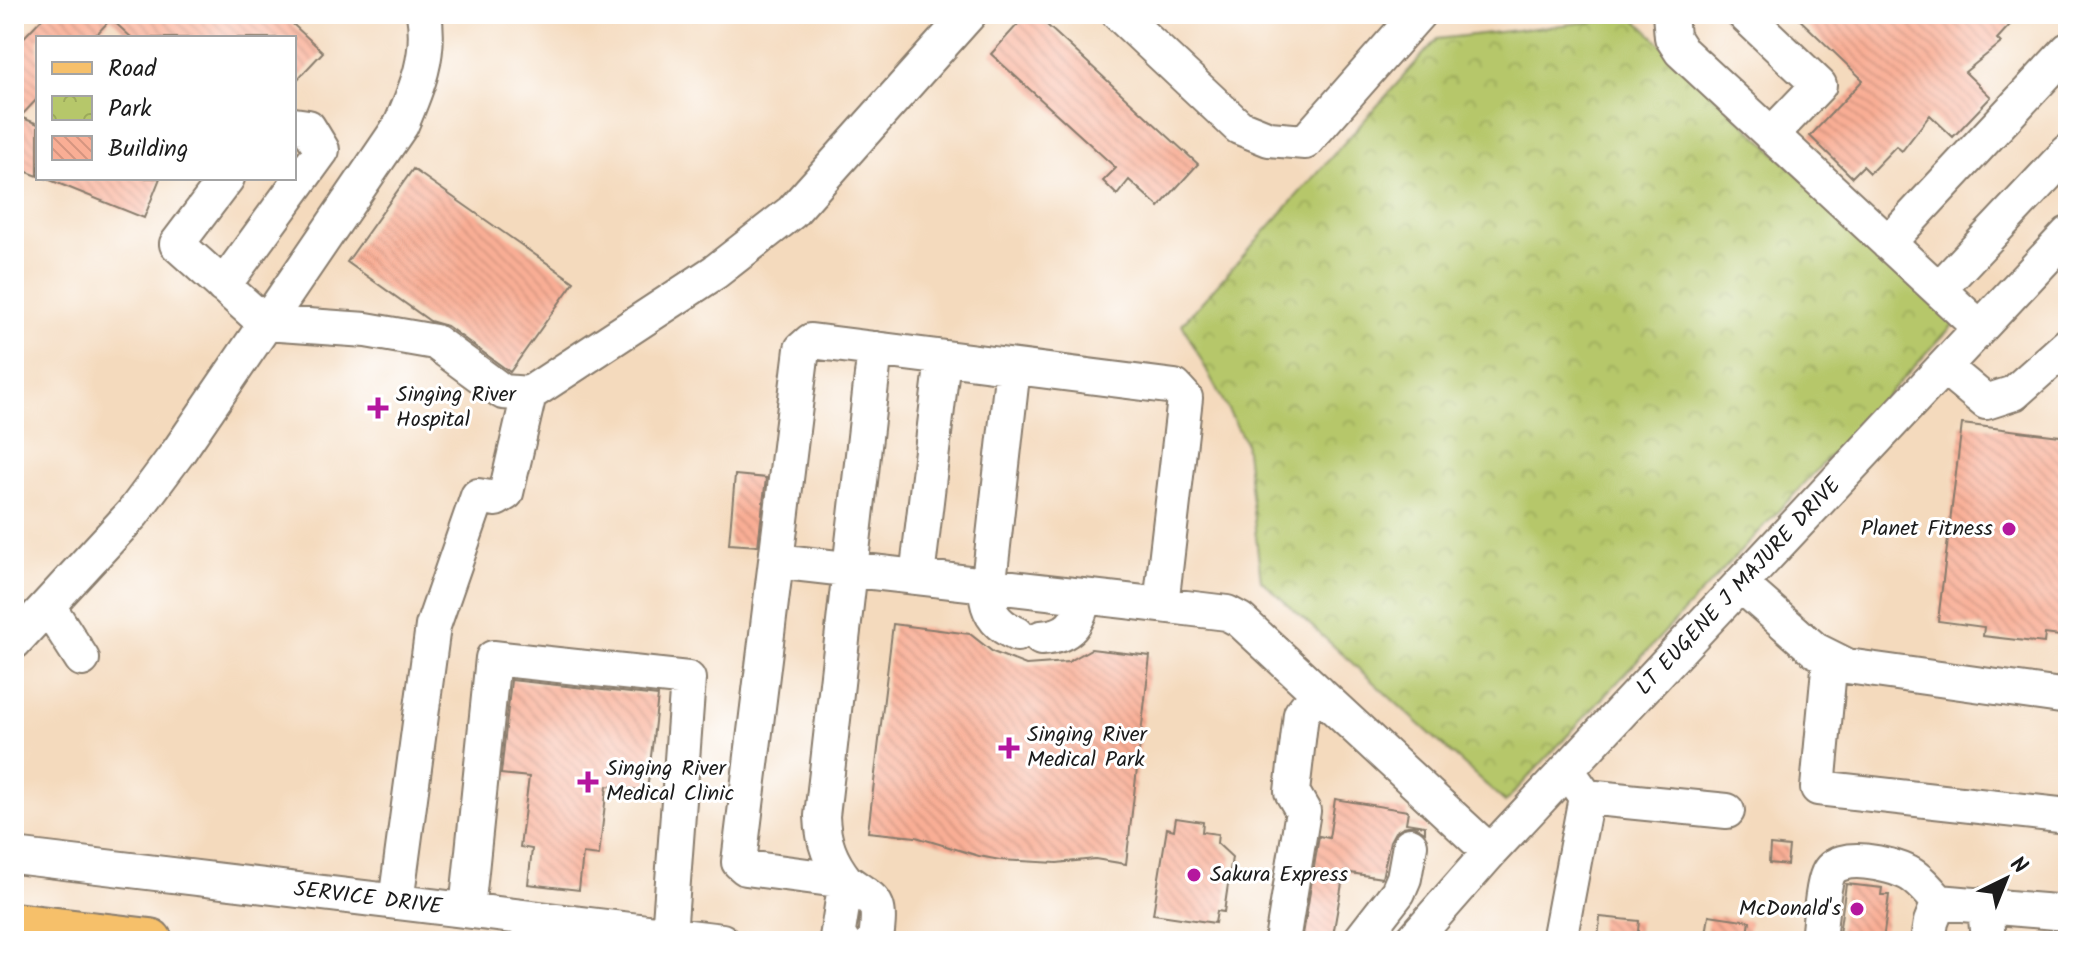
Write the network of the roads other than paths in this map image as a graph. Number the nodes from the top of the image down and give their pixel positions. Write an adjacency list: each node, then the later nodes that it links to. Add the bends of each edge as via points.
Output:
1 (424, 14): 16 (street, via 426,52 420,82 401,125)
2 (969, 14): 23 (street, via 792,212 715,272)
3 (1119, 14): 4 (street, via 1239,127 1269,139 1305,142)
4 (1418, 14)
5 (1670, 14): 9 (street, via 1672,37 1681,51)
6 (1744, 14): 9 (street, via 1819,85)
7 (2068, 50): 13 (street)
8 (296, 125): 14 (street, via 308,127 322,150)
9 (1771, 135): 13 (street)
10 (2068, 152): 15 (street)
11 (225, 180): 14 (street, via 177,244)
12 (2068, 234): 17 (street, LT EUGENE J MAJURE DRIVE)
13 (1888, 243): 15 (street)
14 (223, 286): 16 (street)
15 (1939, 289): 17 (street)
16 (265, 323): 23 (street, via 366,330 435,342 503,392); 31 (street, via 133,513)
17 (1980, 328): 22 (street, LT EUGENE J MAJURE DRIVE)
18 (2068, 345): 22 (street, via 2014,393 1986,402)
19 (875, 349): 20 (street); 24 (street, via 811,341 802,349); 25 (street)
20 (943, 358): 21 (street); 26 (street)
21 (1013, 367): 27 (street); 30 (street, via 1181,391 1185,398)
22 (1944, 367): 28 (street, LT EUGENE J MAJURE DRIVE)
23 (529, 394): 45 (street, via 506,493 496,499 478,496 433,626)
24 (776, 561): 25 (street); 44 (street, via 739,862 746,868)
25 (850, 570): 26 (street); 44 (street, via 822,816 828,854)
26 (917, 577): 27 (street)
27 (988, 585): 29 (street); 29 (street, via 993,617 1007,630 1029,636 1064,633 1080,617)
28 (1741, 585): 33 (street); 37 (street, LT EUGENE J MAJURE DRIVE)
29 (1084, 596): 30 (street)
30 (1161, 605): 35 (street, via 1234,616)
31 (48, 606): 32 (street); 34 (street)
32 (14, 642)
33 (1830, 658): 36 (street, via 1847,666); 41 (street, via 1818,788)
34 (82, 659)
35 (1318, 692): 38 (street); 56 (street, via 1301,714 1292,792 1303,811)
36 (2068, 697)
37 (1567, 770): 39 (street); 42 (street, LT EUGENE J MAJURE DRIVE)
38 (1425, 792): 42 (street); 57 (street, via 1416,806 1398,892)
39 (1586, 797): 40 (street); 59 (street)
40 (1727, 811)
41 (2068, 816)
42 (1490, 852): 58 (street, LT EUGENE J MAJURE DRIVE)
43 (14, 856): 45 (street, SERVICE DRIVE)
44 (846, 881): 54 (street, via 837,938); 55 (street, via 876,902)
45 (396, 902): 48 (street, SERVICE DRIVE)
46 (1939, 902): 47 (street); 60 (street, via 1911,874 1895,867 1839,863 1828,873); 61 (street)
47 (1985, 906): 49 (street); 62 (street)
48 (467, 910): 51 (street, SERVICE DRIVE); 51 (street, via 493,658 688,679)
49 (2068, 913)
50 (14, 925): 52 (main road)
51 (669, 935): 53 (street, SERVICE DRIVE)
52 (150, 941)
53 (722, 941)
54 (842, 941)
55 (873, 941)
56 (1282, 941)
57 (1360, 941)
58 (1412, 941)
59 (1559, 941)
60 (1818, 941)
61 (1928, 941)
62 (1988, 941)

